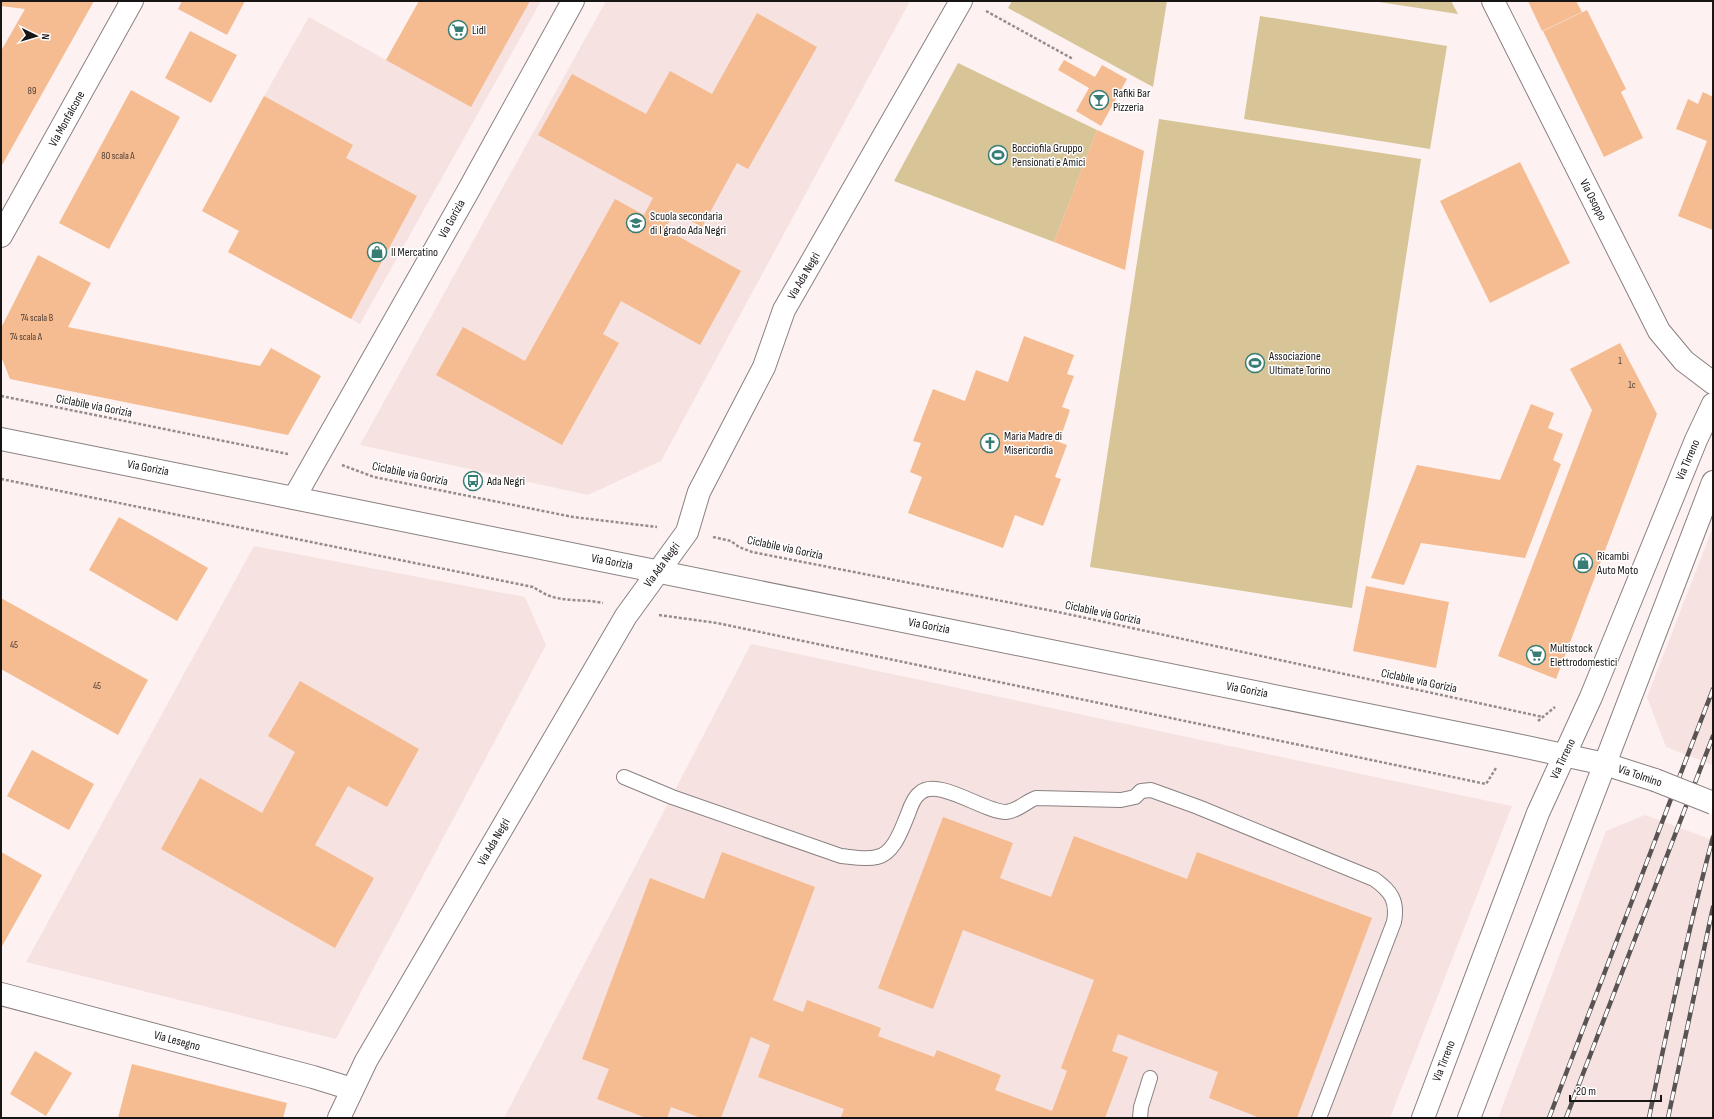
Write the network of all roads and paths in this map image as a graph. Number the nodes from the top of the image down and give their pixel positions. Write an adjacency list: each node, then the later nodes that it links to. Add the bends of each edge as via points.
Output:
1 (132, 1): 7 (street, Via Monfalcone)
2 (573, 1): 12 (street, Via Gorizia)
3 (961, 1): 16 (street, Via Ada Negri, via 784,310 764,367 699,492)
4 (1493, 1): 8 (street, Via Osoppo, via 1659,331 1684,361)
5 (982, 9): 6 (path)
6 (1073, 59)
7 (1, 236)
8 (1713, 383)
9 (1, 396): 12 (path, Ciclabile via Gorizia)
10 (1713, 404): 21 (street, Via Tirreno)
11 (1, 439): 15 (street, Via Gorizia)
12 (316, 460): 15 (street, Via Gorizia); 16 (path, Ciclabile via Gorizia, via 340,464 374,477 573,516)
13 (1, 479): 18 (path, via 533,587 548,596 564,600 593,601)
14 (1713, 482): 22 (street)
15 (294, 498): 17 (street, Via Gorizia)
16 (687, 532): 17 (street, Via Ada Negri); 19 (path, Ciclabile via Gorizia, via 731,541 752,552 1058,612)
17 (658, 571): 18 (street, Via Ada Negri); 20 (street, Via Gorizia)
18 (631, 610): 20 (path, via 717,624 1486,784); 27 (street, Via Ada Negri)
19 (1543, 717)
20 (1512, 744): 21 (street, Via Gorizia)
21 (1564, 756): 22 (street, Via Tolmino); 31 (street, Via Tirreno, via 1538,813)
22 (1605, 764): 24 (street, Via Tolmino, bridge); 32 (street)
23 (624, 777): 30 (lane, via 672,797 833,854 857,858 886,854 920,792 933,788 949,791 1004,812 1015,811 1036,798 1121,800 1151,790 1374,879 1389,891 1396,915)
24 (1713, 802)
25 (3, 998): 27 (street, Via Lesegno)
26 (1150, 1078): 28 (lane)
27 (352, 1089): 29 (street, Via Ada Negri)
28 (1140, 1114)
29 (339, 1118)
30 (1319, 1118)
31 (1422, 1118)
32 (1470, 1118)

